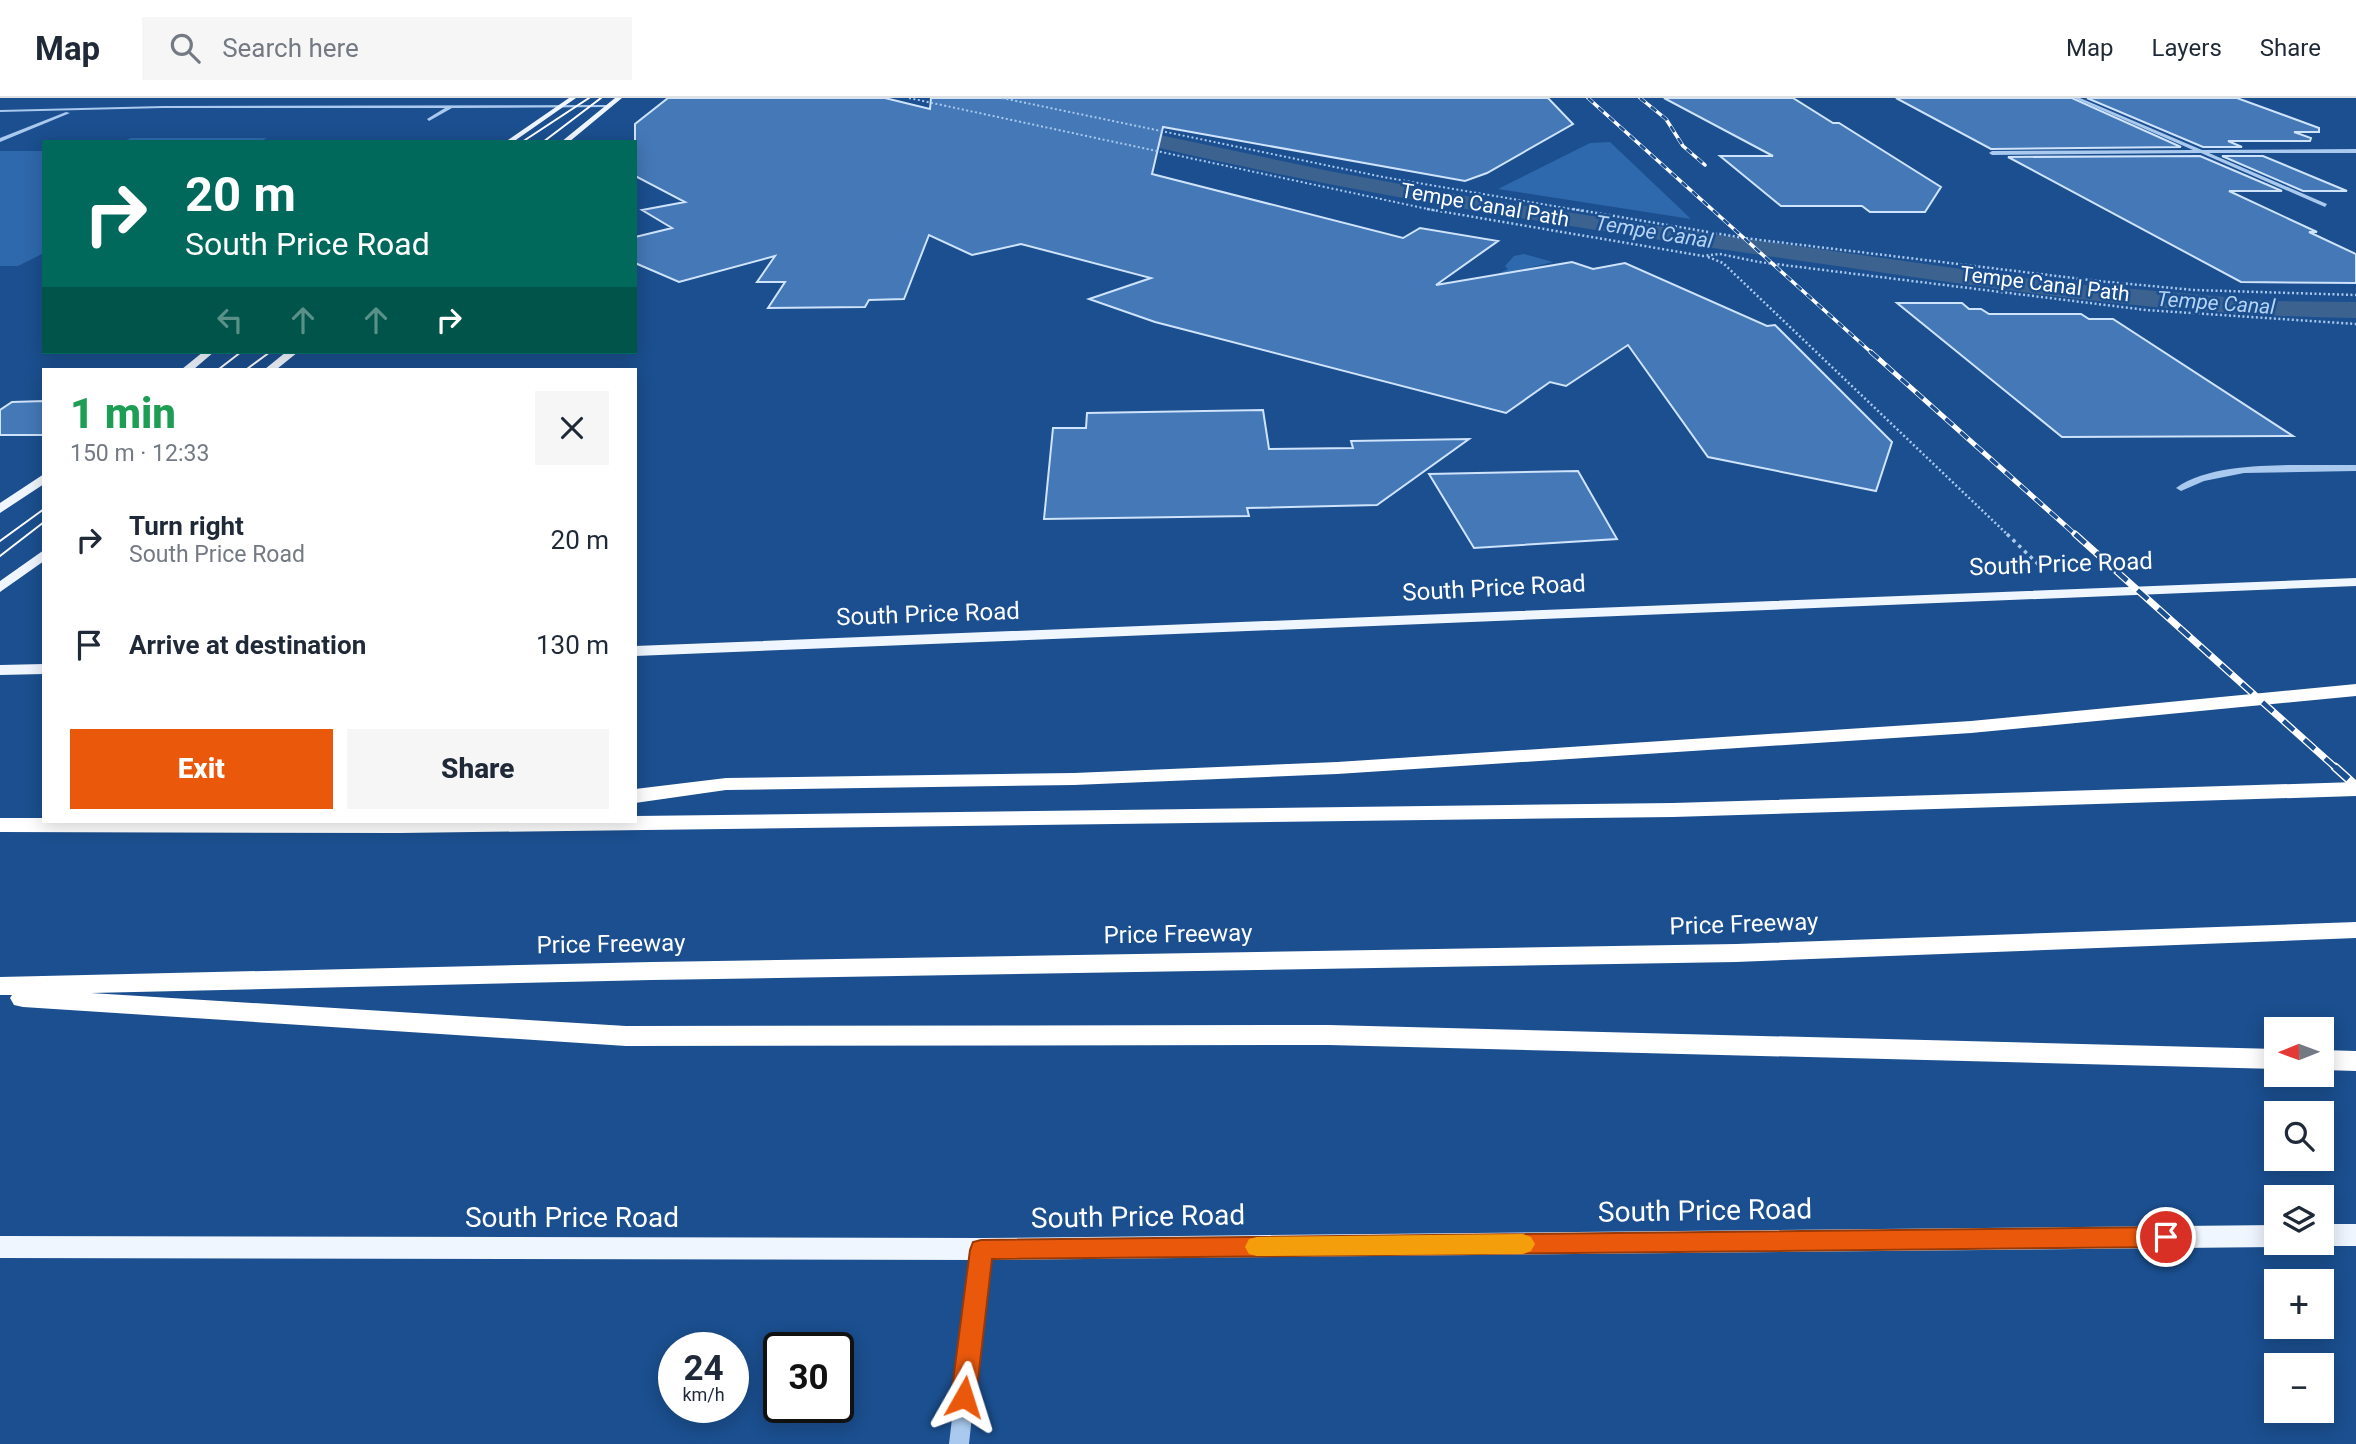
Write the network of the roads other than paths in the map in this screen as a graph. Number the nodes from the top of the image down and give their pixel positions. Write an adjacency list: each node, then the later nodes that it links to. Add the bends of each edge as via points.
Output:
1 (573, 98): 6 (main road)
2 (619, 98): 7 (main road)
3 (2076, 98): 15 (street)
4 (97, 102): 8 (street)
5 (452, 106): 6 (street); 8 (street); 10 (lane)
6 (561, 106): 7 (street); 12 (main road)
7 (609, 106): 13 (main road)
8 (78, 109): 9 (street); 11 (street)
9 (0, 111)
10 (429, 120)
11 (0, 140)
12 (511, 140)
13 (566, 140)
14 (2356, 151): 15 (street)
15 (2203, 152): 16 (street); 17 (street)
16 (1992, 153)
17 (2326, 205)
18 (206, 354): 20 (main road)
19 (290, 354): 21 (main road)
20 (188, 368)
21 (271, 368)
22 (2356, 468): 24 (street, via 2230,471 2202,477)
23 (42, 479): 25 (main road)
24 (2181, 488)
25 (0, 509)
26 (42, 556): 28 (main road)
27 (2356, 582): 29 (main road, South Price Road, via 952,642)
28 (0, 588)
29 (637, 651)
30 (42, 669): 31 (main road)
31 (0, 670)
32 (2356, 690): 34 (highway, via 1971,727 1392,764 1074,779 726,784)
33 (2356, 789): 37 (highway, via 1672,810)
34 (637, 796)
35 (422, 823): 37 (highway)
36 (0, 825): 37 (highway)
37 (399, 826)
38 (2356, 930): 39 (highway, Price Freeway, via 1736,954)
39 (0, 986)
40 (0, 997): 41 (highway, via 626,1036 1343,1035)
41 (2264, 1059)
42 (2334, 1060): 43 (highway)
43 (2356, 1061)
44 (2334, 1235): 45 (main road)
45 (2356, 1235)
46 (2264, 1236): 48 (main road, South Price Road)
47 (0, 1247): 48 (main road, South Price Road)
48 (981, 1250): 49 (street)
49 (959, 1444)

